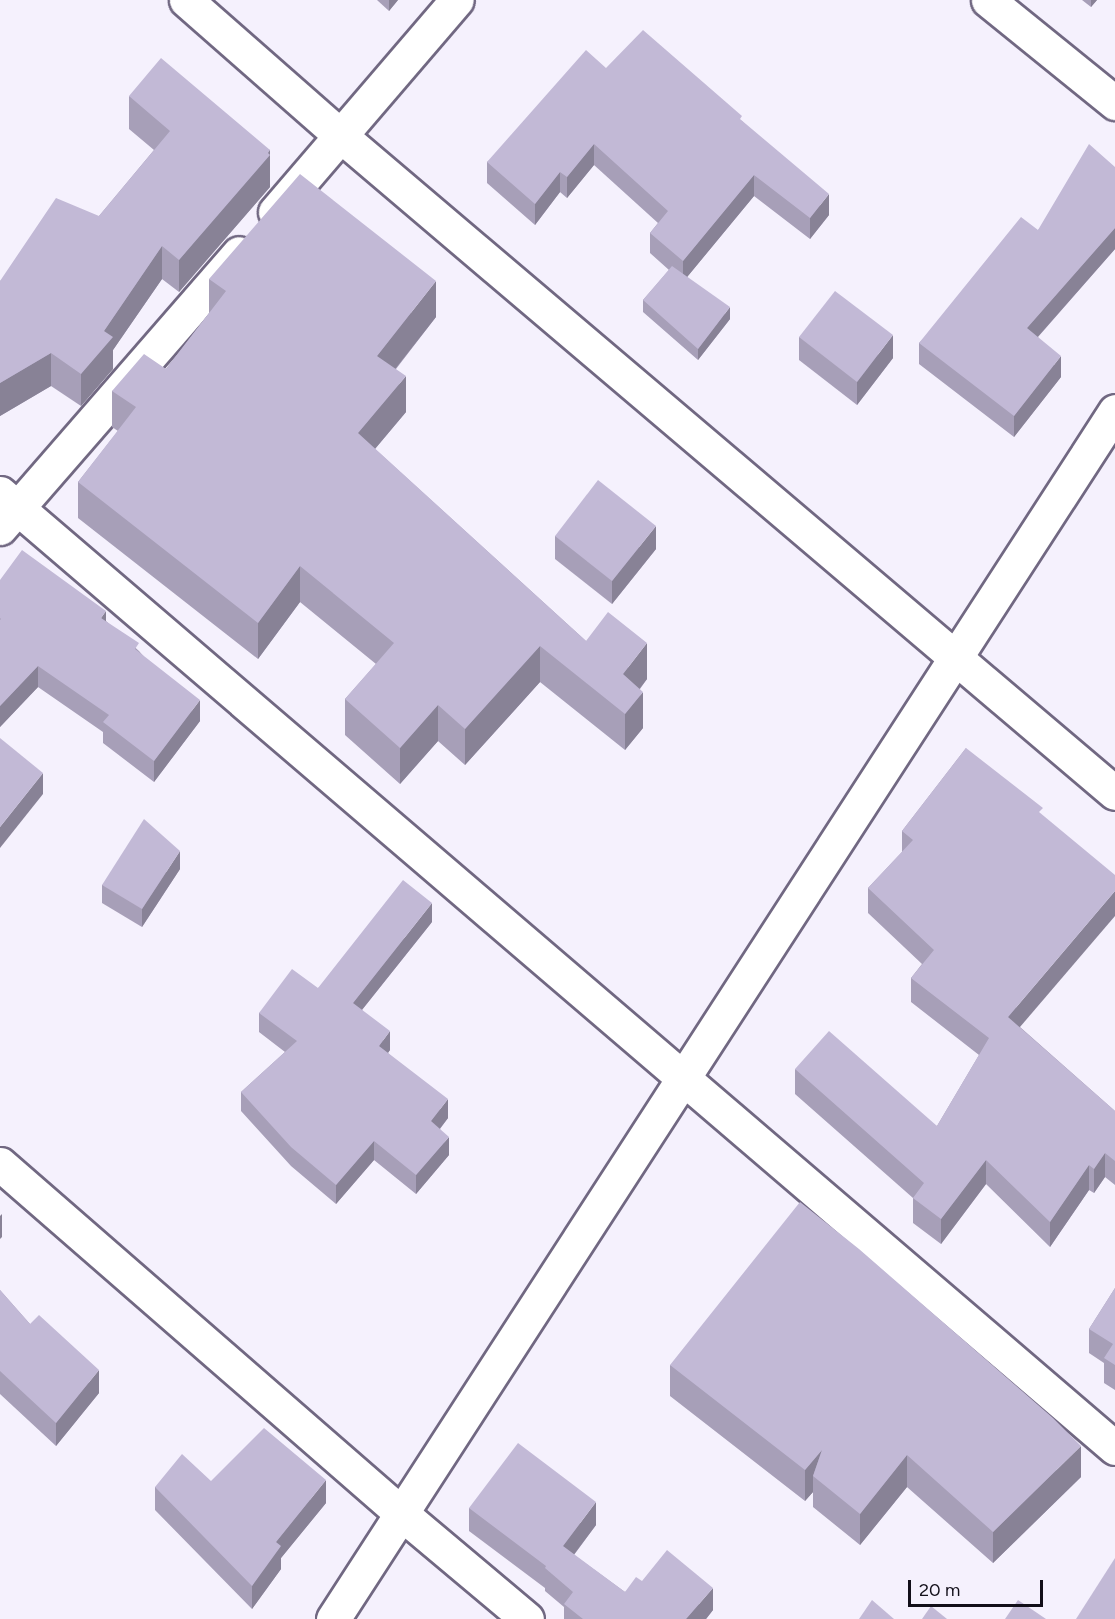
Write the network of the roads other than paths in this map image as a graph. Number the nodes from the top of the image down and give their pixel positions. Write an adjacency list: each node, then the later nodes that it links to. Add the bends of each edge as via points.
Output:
1 (186, 0): 5 (street)
2 (457, 0): 5 (street)
3 (988, 0): 4 (street)
4 (1115, 104)
5 (341, 136): 7 (street); 8 (street)
6 (1115, 411): 8 (street)
7 (6, 509): 10 (street)
8 (955, 658): 9 (street); 10 (street)
9 (1115, 792)
10 (682, 1078): 12 (street); 13 (street)
11 (0, 1164): 13 (street)
12 (1115, 1448)
13 (402, 1514): 14 (street); 15 (street)
14 (333, 1619)
15 (527, 1619)

